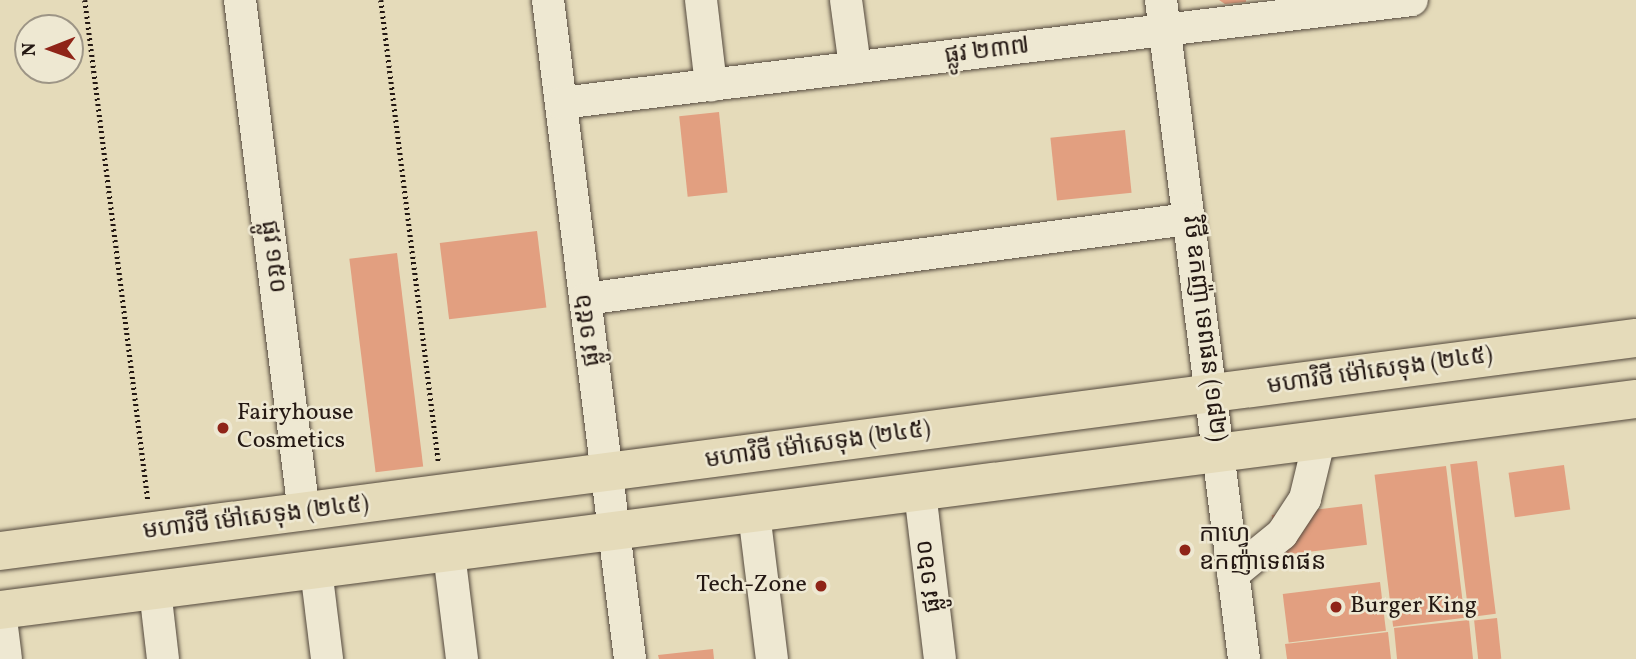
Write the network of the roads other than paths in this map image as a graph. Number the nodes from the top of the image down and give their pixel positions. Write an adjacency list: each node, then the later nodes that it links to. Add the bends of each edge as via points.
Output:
1 (240, 0): 19 (street, ផ្លូវ ១៥០)
2 (548, 0): 9 (street, ផ្លូវ ១៥៦)
3 (701, 0): 8 (street)
4 (846, 0): 7 (street)
5 (1412, 0): 6 (street, ផ្លូវ ២៣៧)
6 (1163, 15): 7 (street, ផ្លូវ ២៣៧); 10 (street, វិថី ឧកញ៉ា ទេពផន (១៨២))
7 (855, 67): 8 (street, ផ្លូវ ២៣៧)
8 (711, 85): 9 (street, ផ្លូវ ២៣៧)
9 (561, 103): 11 (street, ផ្លូវ ១៥៦)
10 (1188, 219): 11 (street); 13 (street, វិថី ឧកញ៉ា ទេពផន (១៨២))
11 (585, 299): 17 (street, ផ្លូវ ១៥៦)
12 (1636, 338): 13 (main road, មហាវិថី ម៉ៅសេទុង (២៤៥))
13 (1211, 394): 16 (street, វិថី ឧកញ៉ា ទេពផន (១៨២)); 17 (main road, មហាវិថី ម៉ៅសេទុង (២៤៥))
14 (1636, 398): 15 (main road)
15 (1319, 441): 16 (main road); 25 (street, via 1305,499 1282,534)
16 (1219, 454): 18 (main road); 25 (street, វិថី ឧកញ៉ា ទេពផន (១៨២))
17 (607, 474): 19 (main road, មហាវិថី ម៉ៅសេទុង (២៤៥)); 21 (street, ផ្លូវ ១៥៦)
18 (920, 492): 20 (main road); 34 (street, ផ្លូវ ១៦០)
19 (304, 513): 22 (main road, មហាវិថី ម៉ៅសេទុង (២៤៥))
20 (754, 513): 21 (main road); 33 (street)
21 (614, 532): 23 (main road); 32 (street, ផ្លូវ ១៥៦)
22 (0, 551)
23 (449, 553): 24 (main road); 31 (street)
24 (316, 569): 26 (main road); 30 (street)
25 (1233, 573): 35 (street, វិថី ឧកញ៉ា ទេពផន (១៨២))
26 (155, 590): 27 (main road); 29 (street)
27 (0, 610): 28 (street)
28 (6, 659)
29 (163, 659)
30 (327, 659)
31 (462, 659)
32 (630, 659)
33 (772, 659)
34 (940, 659)
35 (1244, 659)

